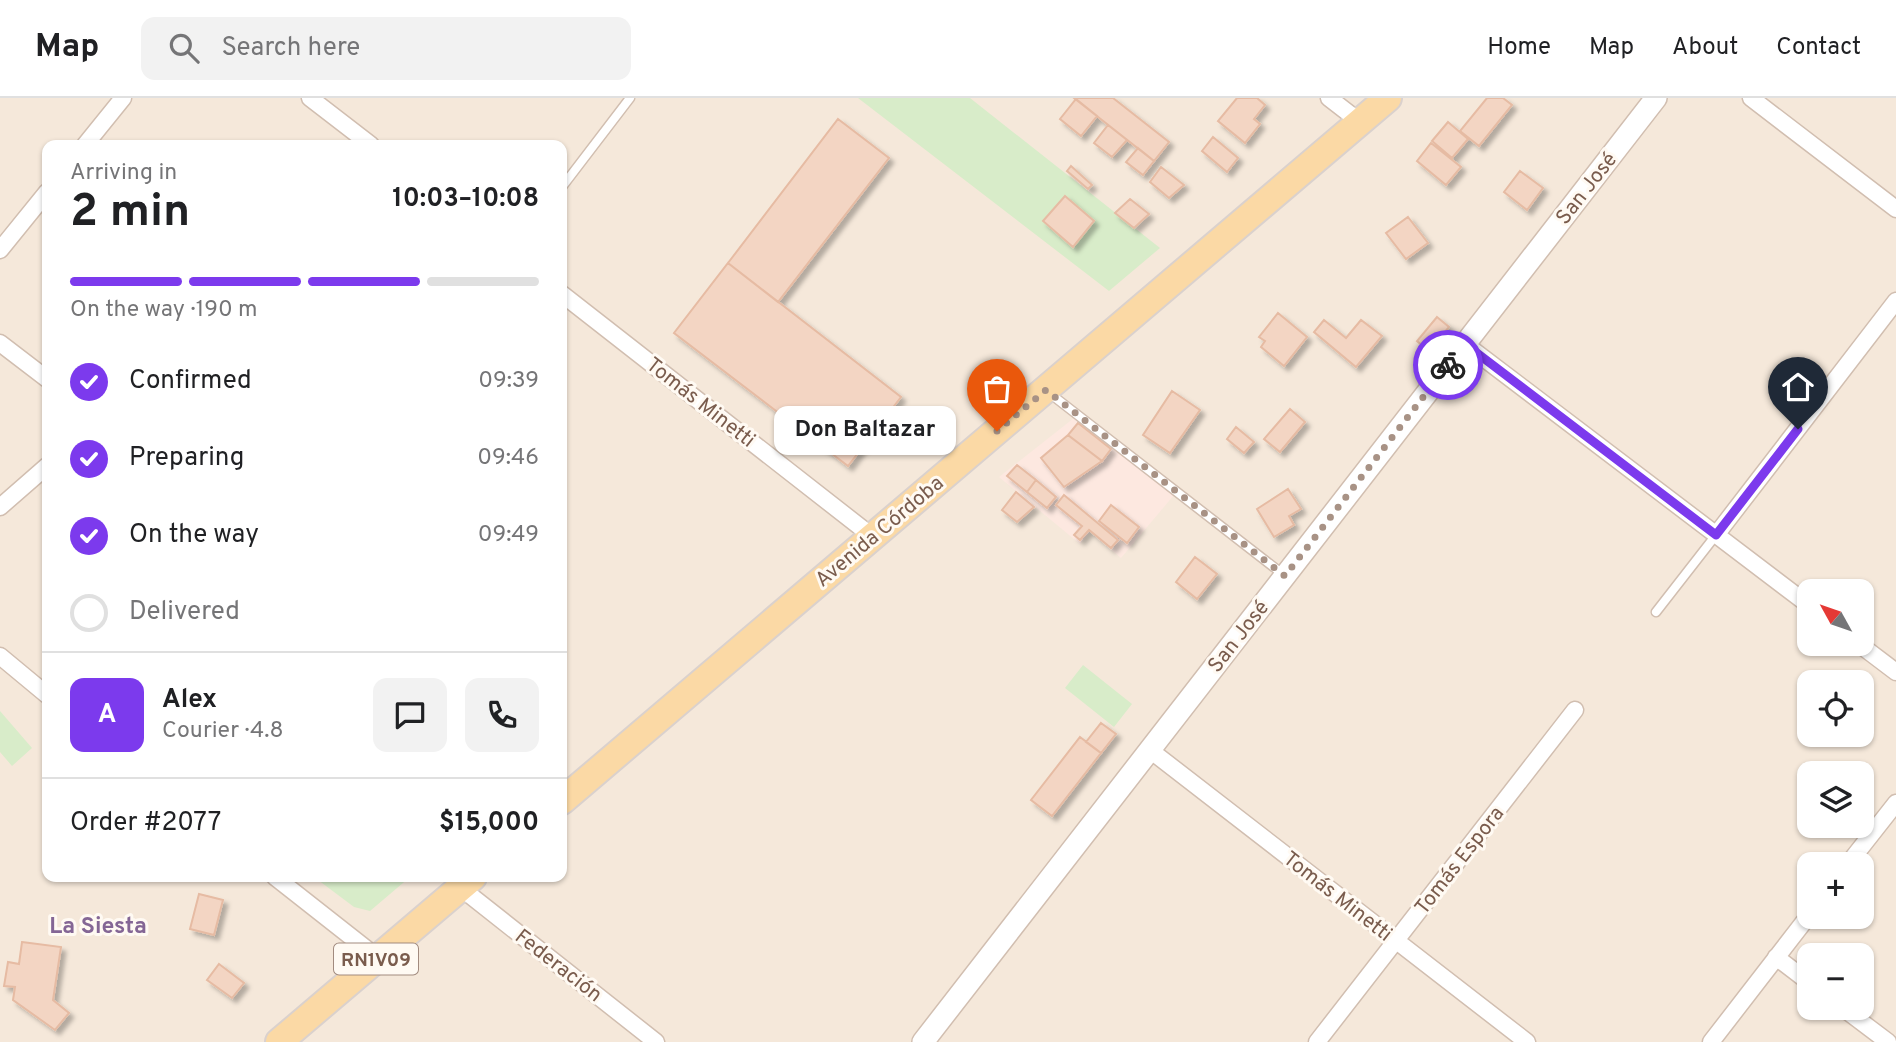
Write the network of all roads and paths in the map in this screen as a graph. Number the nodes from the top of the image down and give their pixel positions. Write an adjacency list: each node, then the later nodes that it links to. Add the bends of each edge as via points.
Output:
1 (123, 98): 9 (street)
2 (310, 98): 10 (street)
3 (630, 98): 11 (lane)
4 (1329, 98): 8 (street)
5 (1388, 98): 8 (main road, Avenida Córdoba)
6 (1656, 98): 18 (street, San José)
7 (1751, 98): 13 (street)
8 (1360, 122): 20 (main road, Avenida Córdoba)
9 (89, 140)
10 (365, 140)
11 (567, 180)
12 (42, 198): 14 (street)
13 (1896, 209)
14 (0, 250)
15 (567, 298): 24 (street, Tomás Minetti)
16 (1896, 301): 23 (street)
17 (0, 343): 19 (street)
18 (1465, 344): 23 (street); 25 (street, San José)
19 (42, 375)
20 (1046, 390): 24 (main road, Avenida Córdoba); 25 (lane)
21 (42, 470): 22 (street)
22 (0, 507)
23 (1716, 535): 26 (street); 27 (lane)
24 (873, 537): 34 (main road, Avenida Córdoba)
25 (1285, 576): 33 (street, San José)
26 (1797, 596)
27 (1656, 612)
28 (1874, 655): 30 (street)
29 (0, 656): 31 (street)
30 (1896, 672)
31 (42, 691)
32 (1575, 710): 40 (street, Tomás Espora)
33 (1150, 750): 40 (street, Tomás Minetti); 47 (street, San José)
34 (567, 791)
35 (1896, 803): 36 (street)
36 (1857, 852)
37 (281, 882): 42 (street)
38 (467, 882): 42 (main road, RN1V09); 46 (street, Federación)
39 (1798, 929): 41 (street)
40 (1396, 941): 48 (street, Tomás Espora); 49 (street, Tomás Minetti)
41 (1776, 957): 43 (street); 50 (street)
42 (378, 958): 45 (main road, RN1V09)
43 (1797, 973)
44 (1859, 1020): 51 (street)
45 (279, 1042)
46 (656, 1042)
47 (923, 1042)
48 (1317, 1042)
49 (1527, 1042)
50 (1711, 1042)
51 (1888, 1042)

